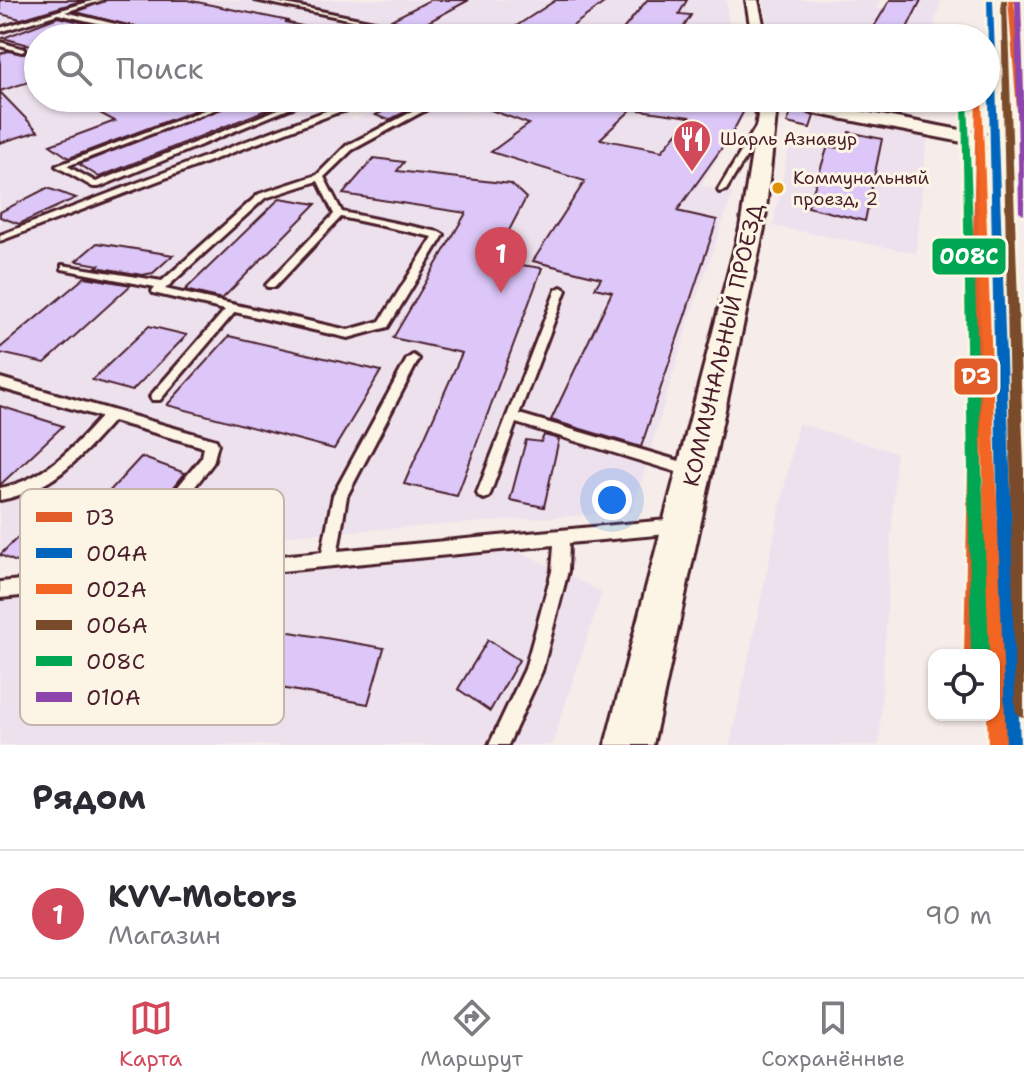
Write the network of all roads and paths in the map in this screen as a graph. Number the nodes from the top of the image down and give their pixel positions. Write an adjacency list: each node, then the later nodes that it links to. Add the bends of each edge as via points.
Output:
1 (100, 0): 4 (lane)
2 (258, 0): 6 (lane)
3 (752, 0): 7 (street)
4 (56, 12): 5 (lane); 8 (lane)
5 (109, 24)
6 (381, 24)
7 (756, 24)
8 (0, 30)
9 (0, 44): 10 (lane)
10 (22, 50)
11 (205, 112): 12 (lane, via 60,166 96,185)
12 (277, 112)
13 (333, 112): 22 (lane)
14 (416, 112): 19 (lane, via 349,148)
15 (770, 112): 20 (lane)
16 (773, 112): 33 (street, КОММУНАЛЬНЫЙ ПРОЕЗД, via 752,228)
17 (827, 112): 18 (street)
18 (1024, 148)
19 (320, 177): 21 (lane); 24 (lane, via 262,196)
20 (722, 190)
21 (339, 214): 25 (lane); 27 (lane, via 439,235 384,324 348,334)
22 (0, 238)
23 (66, 267): 24 (lane)
24 (164, 285): 27 (lane, via 157,291)
25 (271, 285)
26 (561, 290): 32 (lane)
27 (231, 310): 30 (lane)
28 (413, 359): 41 (lane, via 340,495)
29 (0, 383): 31 (lane)
30 (156, 397)
31 (110, 416): 34 (lane, via 64,465); 35 (lane, via 211,444 208,459)
32 (512, 417): 33 (lane); 37 (lane)
33 (695, 472): 39 (street, КОММУНАЛЬНЫЙ ПРОЕЗД)
34 (28, 489)
35 (185, 489)
36 (20, 492): 38 (lane)
37 (484, 493)
38 (0, 494)
39 (681, 526): 40 (lane); 46 (street, КОММУНАЛЬНЫЙ ПРОЕЗД)
40 (562, 537): 41 (lane); 45 (lane, via 560,571 533,671)
41 (329, 559): 42 (lane)
42 (284, 563)
43 (20, 588): 44 (lane)
44 (0, 590)
45 (498, 745)
46 (629, 745)

